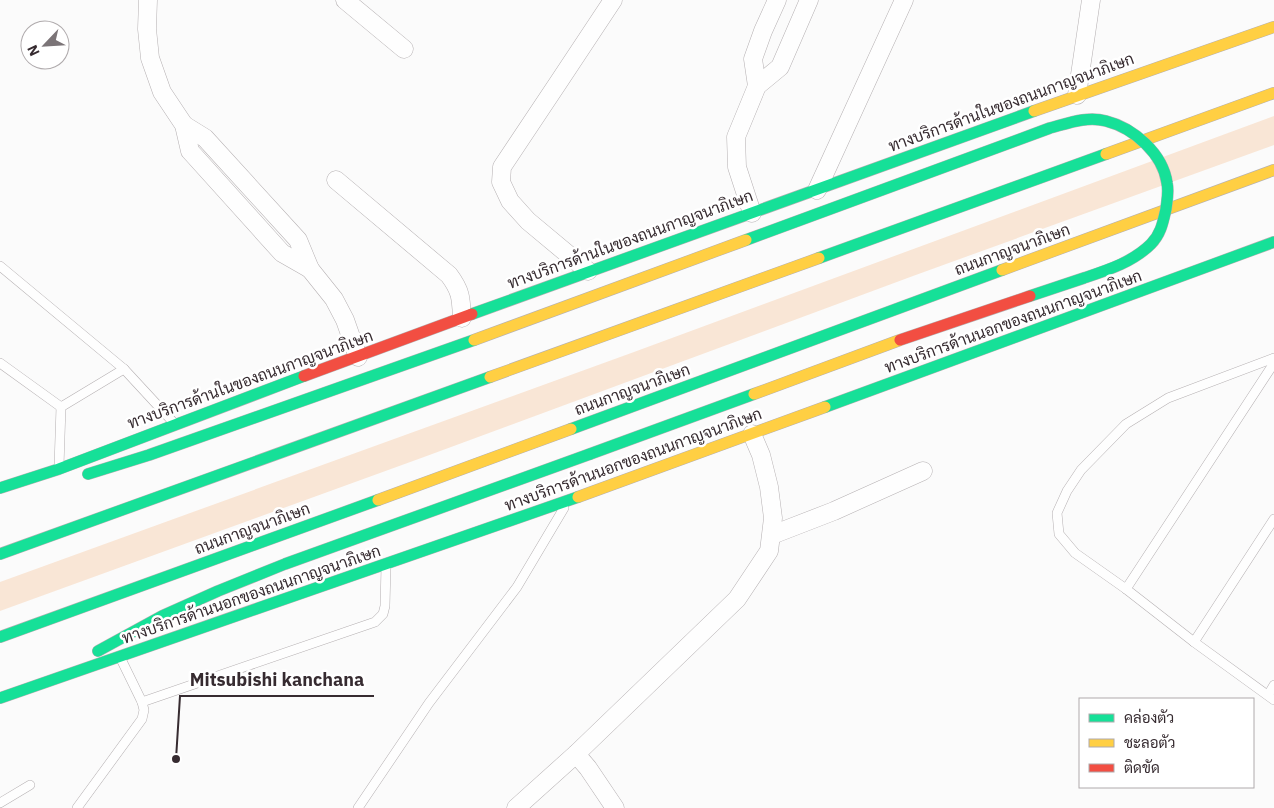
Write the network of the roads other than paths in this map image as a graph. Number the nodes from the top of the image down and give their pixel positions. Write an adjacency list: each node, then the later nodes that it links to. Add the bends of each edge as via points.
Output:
1 (148, 0): 21 (street, via 150,58 162,92 184,125 190,151 282,253 310,269 334,299)
2 (345, 0): 9 (street)
3 (613, 0): 19 (street, via 502,167 501,182 510,201)
4 (777, 0): 10 (street, via 753,59)
5 (809, 0): 10 (street, via 780,67)
6 (904, 0): 15 (street)
7 (1090, 0): 12 (street)
8 (1274, 27): 12 (main road, ทางบริการด้านในของถนนกาญจนาภิเษก)
9 (404, 49)
10 (757, 86): 16 (street, via 736,137 737,167)
11 (1274, 93): 36 (main road)
12 (1077, 95): 15 (main road, ทางบริการด้านในของถนนกาญจนาภิเษก)
13 (1274, 170): 39 (main road, ถนนกาญจนาภิเษก)
14 (336, 180): 20 (street, via 449,274 461,294)
15 (817, 190): 16 (main road, ทางบริการด้านในของถนนกาญจนาภิเษก)
16 (752, 213): 19 (main road, ทางบริการด้านในของถนนกาญจนาภิเษก)
17 (1274, 242): 28 (main road, ทางบริการด้านนอกของถนนกาญจนาภิเษก)
18 (0, 266): 25 (lane)
19 (588, 271): 20 (main road, ทางบริการด้านในของถนนกาญจนาภิเษก)
20 (462, 318): 21 (main road, ทางบริการด้านในของถนนกาญจนาภิเษก)
21 (358, 357): 27 (main road, ทางบริการด้านในของถนนกาญจนาภิเษก)
22 (1274, 358): 38 (lane, via 1168,398 1126,424 1081,470 1067,491 1057,513 1060,534 1075,553)
23 (0, 363): 26 (lane)
24 (1274, 363): 38 (lane)
25 (124, 369): 26 (lane); 27 (lane)
26 (61, 407): 29 (lane)
27 (175, 424): 29 (main road, ทางบริการด้านในของถนนกาญจนาภิเษก)
28 (752, 434): 33 (main road, ทางบริการด้านนอกของถนนกาญจนาภิเษก); 35 (street, via 769,487)
29 (58, 469): 32 (main road, ทางบริการด้านในของถนนกาญจนาภิเษก)
30 (923, 471): 35 (street)
31 (74, 478): 43 (main road, bridge, via 149,455 474,340 1060,126 1094,119 1129,131 1148,145 1161,163 1166,177 1169,194 1164,222 1156,240 1117,267 889,344 285,564 162,616)
32 (0, 488)
33 (568, 501): 37 (main road, ทางบริการด้านนอกของถนนกาญจนาภิเษก); 51 (lane, via 517,587 429,703)
34 (1274, 519): 40 (lane)
35 (772, 536): 47 (street, via 769,551 737,599)
36 (0, 554)
37 (386, 564): 41 (main road, ทางบริการด้านนอกของถนนกาญจนาภิเษก); 46 (lane, via 385,606 383,614 375,622)
38 (1126, 589): 40 (lane)
39 (0, 637)
40 (1194, 642): 44 (lane)
41 (120, 656): 43 (main road, ทางบริการด้านนอกของถนนกาญจนาภิเษก); 46 (lane)
42 (1274, 685): 44 (lane)
43 (39, 686): 45 (main road, ทางบริการด้านนอกของถนนกาญจนาภิเษก)
44 (1271, 697)
45 (0, 698)
46 (142, 702): 50 (lane, via 142,719)
47 (576, 754): 52 (street); 53 (street)
48 (30, 785): 49 (lane)
49 (0, 803)
50 (78, 808)
51 (358, 808)
52 (516, 808)
53 (615, 808)

